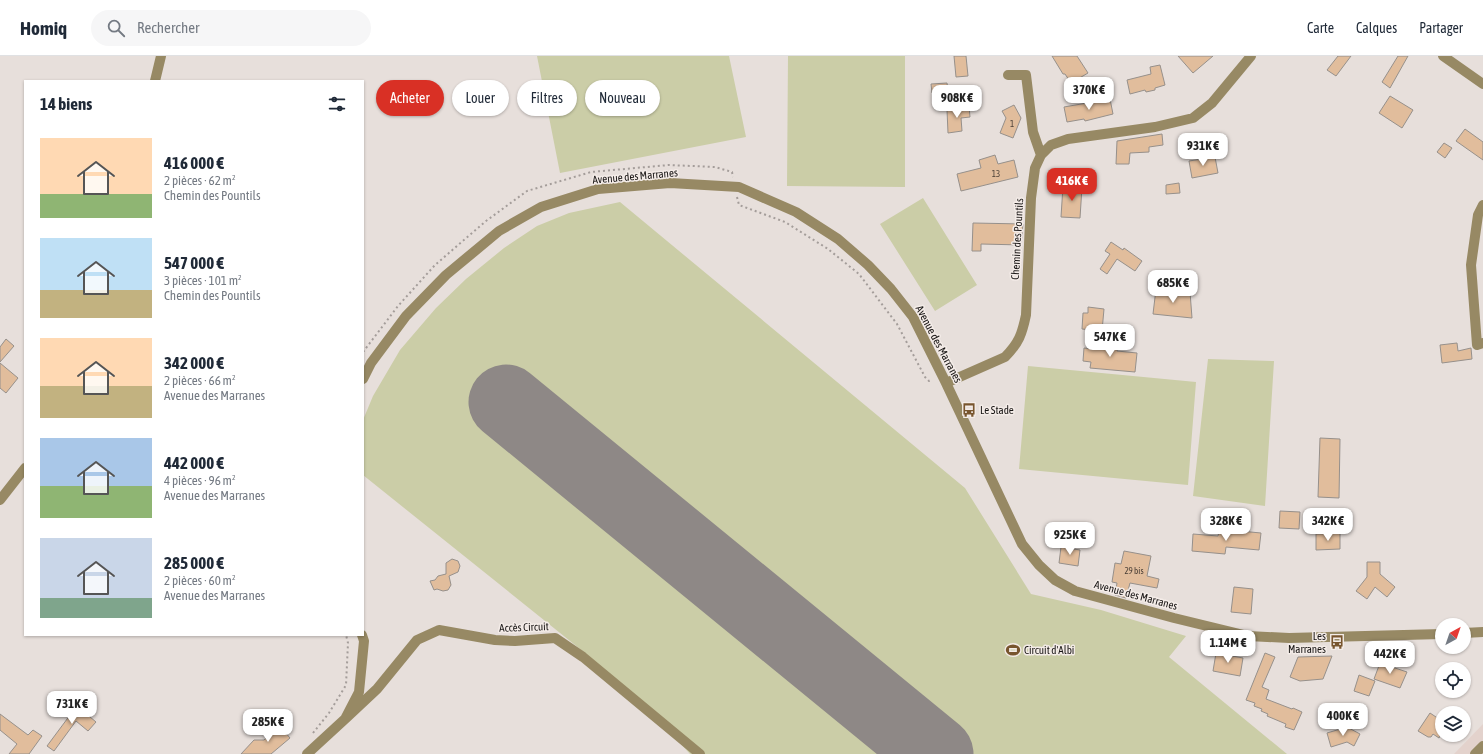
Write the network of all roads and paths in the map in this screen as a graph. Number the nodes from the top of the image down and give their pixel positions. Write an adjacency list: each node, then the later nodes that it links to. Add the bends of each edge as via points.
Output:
1 (161, 56): 5 (street)
2 (1251, 56): 7 (street, via 1212,103 1193,118 1155,127 1068,139 1050,145)
3 (1443, 56): 6 (street)
4 (1008, 76): 7 (street, via 1026,75 1033,132)
5 (155, 80)
6 (1483, 84)
7 (1041, 155): 13 (street, Chemin des Pountils, via 1031,198 1026,315 1022,333 1012,350)
8 (735, 187): 11 (path, via 732,172 715,167 669,165 591,172 527,191 486,221 435,265 398,306); 12 (street, Avenue des Marranes, via 670,183 598,189 541,207 499,231 446,275 406,316 371,363); 13 (street, Avenue des Marranes, via 796,212 838,239 868,265 891,289 912,317); 13 (path, via 739,205 785,222 828,249 859,274 897,324 925,377 929,381)
9 (1483, 205): 10 (street, via 1478,215 1471,265 1477,345)
10 (1483, 343)
11 (364, 351)
12 (364, 377)
13 (945, 379): 18 (street, Avenue des Marranes, via 1022,544 1055,580 1075,591 1248,636 1289,638)
14 (24, 469): 15 (street)
15 (0, 500)
16 (1483, 632): 17 (street)
17 (1471, 633)
18 (1435, 634)
19 (346, 636): 22 (path, via 346,685 330,713)
20 (362, 636): 21 (street, via 359,692)
21 (345, 719): 24 (street); 25 (street, Accès Circuit, via 377,688 417,640 439,630 495,640 555,638 583,657)
22 (310, 737)
23 (1483, 746): 26 (street)
24 (307, 754)
25 (700, 754)
26 (1475, 754)

